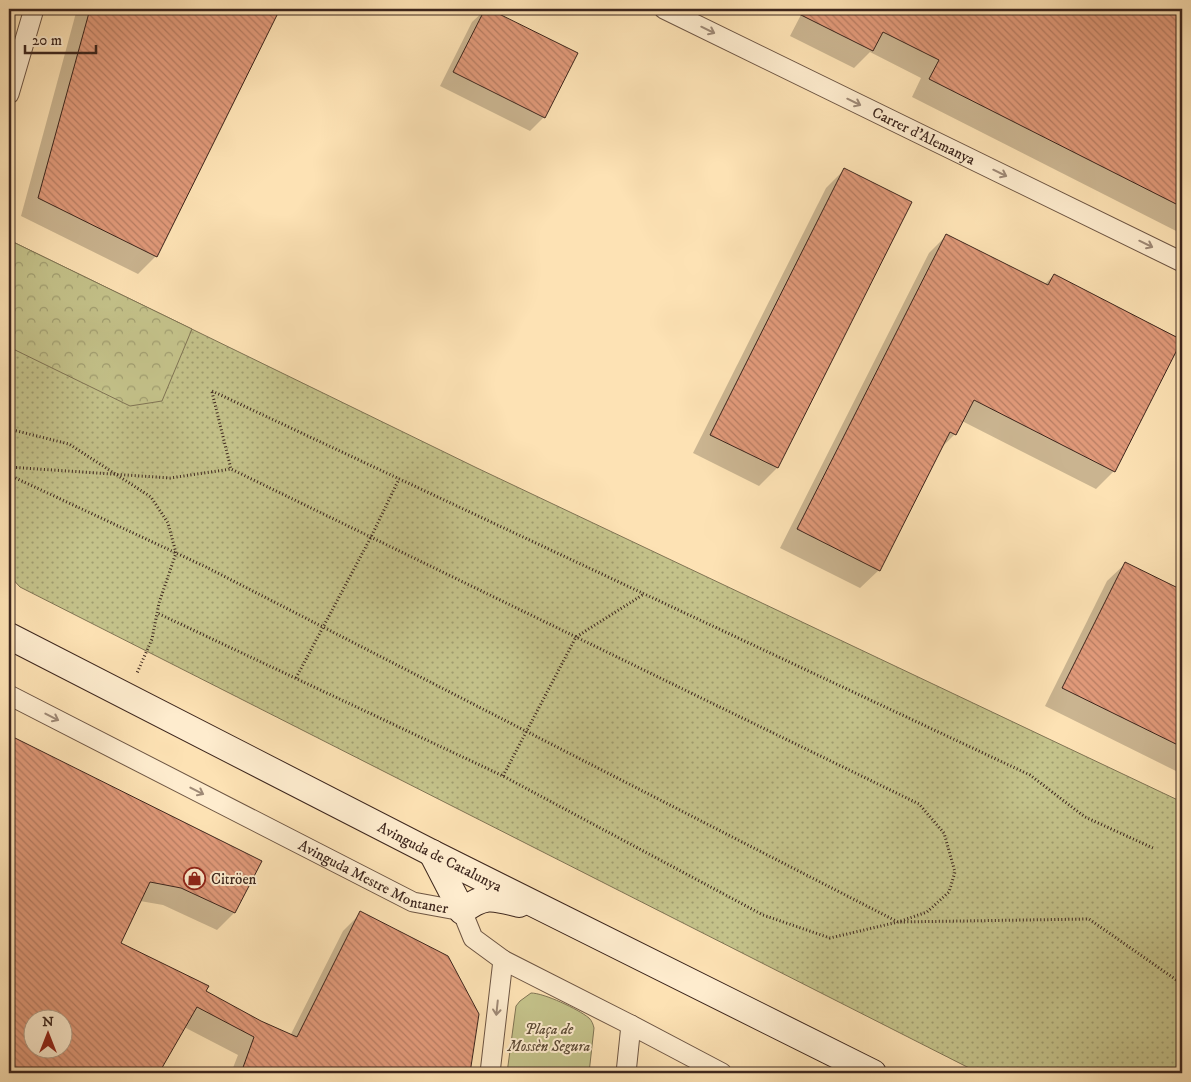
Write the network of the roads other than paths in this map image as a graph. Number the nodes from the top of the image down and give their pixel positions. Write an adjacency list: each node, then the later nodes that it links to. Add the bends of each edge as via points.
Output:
1 (34, 9): 3 (street)
2 (664, 9): 4 (street, Carrer d'Alemanya, one-way to 4)
3 (9, 94)
4 (1182, 262)
5 (9, 636): 7 (street, Avinguda de Catalunya)
6 (9, 695): 9 (street, Avinguda Mestre Montaner, one-way to 9, via 414,902)
7 (432, 853): 8 (street, Avinguda de Catalunya); 9 (street)
8 (548, 911): 9 (street, via 492,897 475,902); 15 (street, Avinguda de Catalunya)
9 (462, 912): 10 (street, Avinguda Mestre Montaner, via 473,938)
10 (503, 960): 11 (street, Avinguda Mestre Montaner); 12 (street, one-way to 12)
11 (631, 1025): 13 (street); 14 (street, Avinguda Mestre Montaner)
12 (490, 1073)
13 (626, 1073)
14 (722, 1073)
15 (873, 1073)

